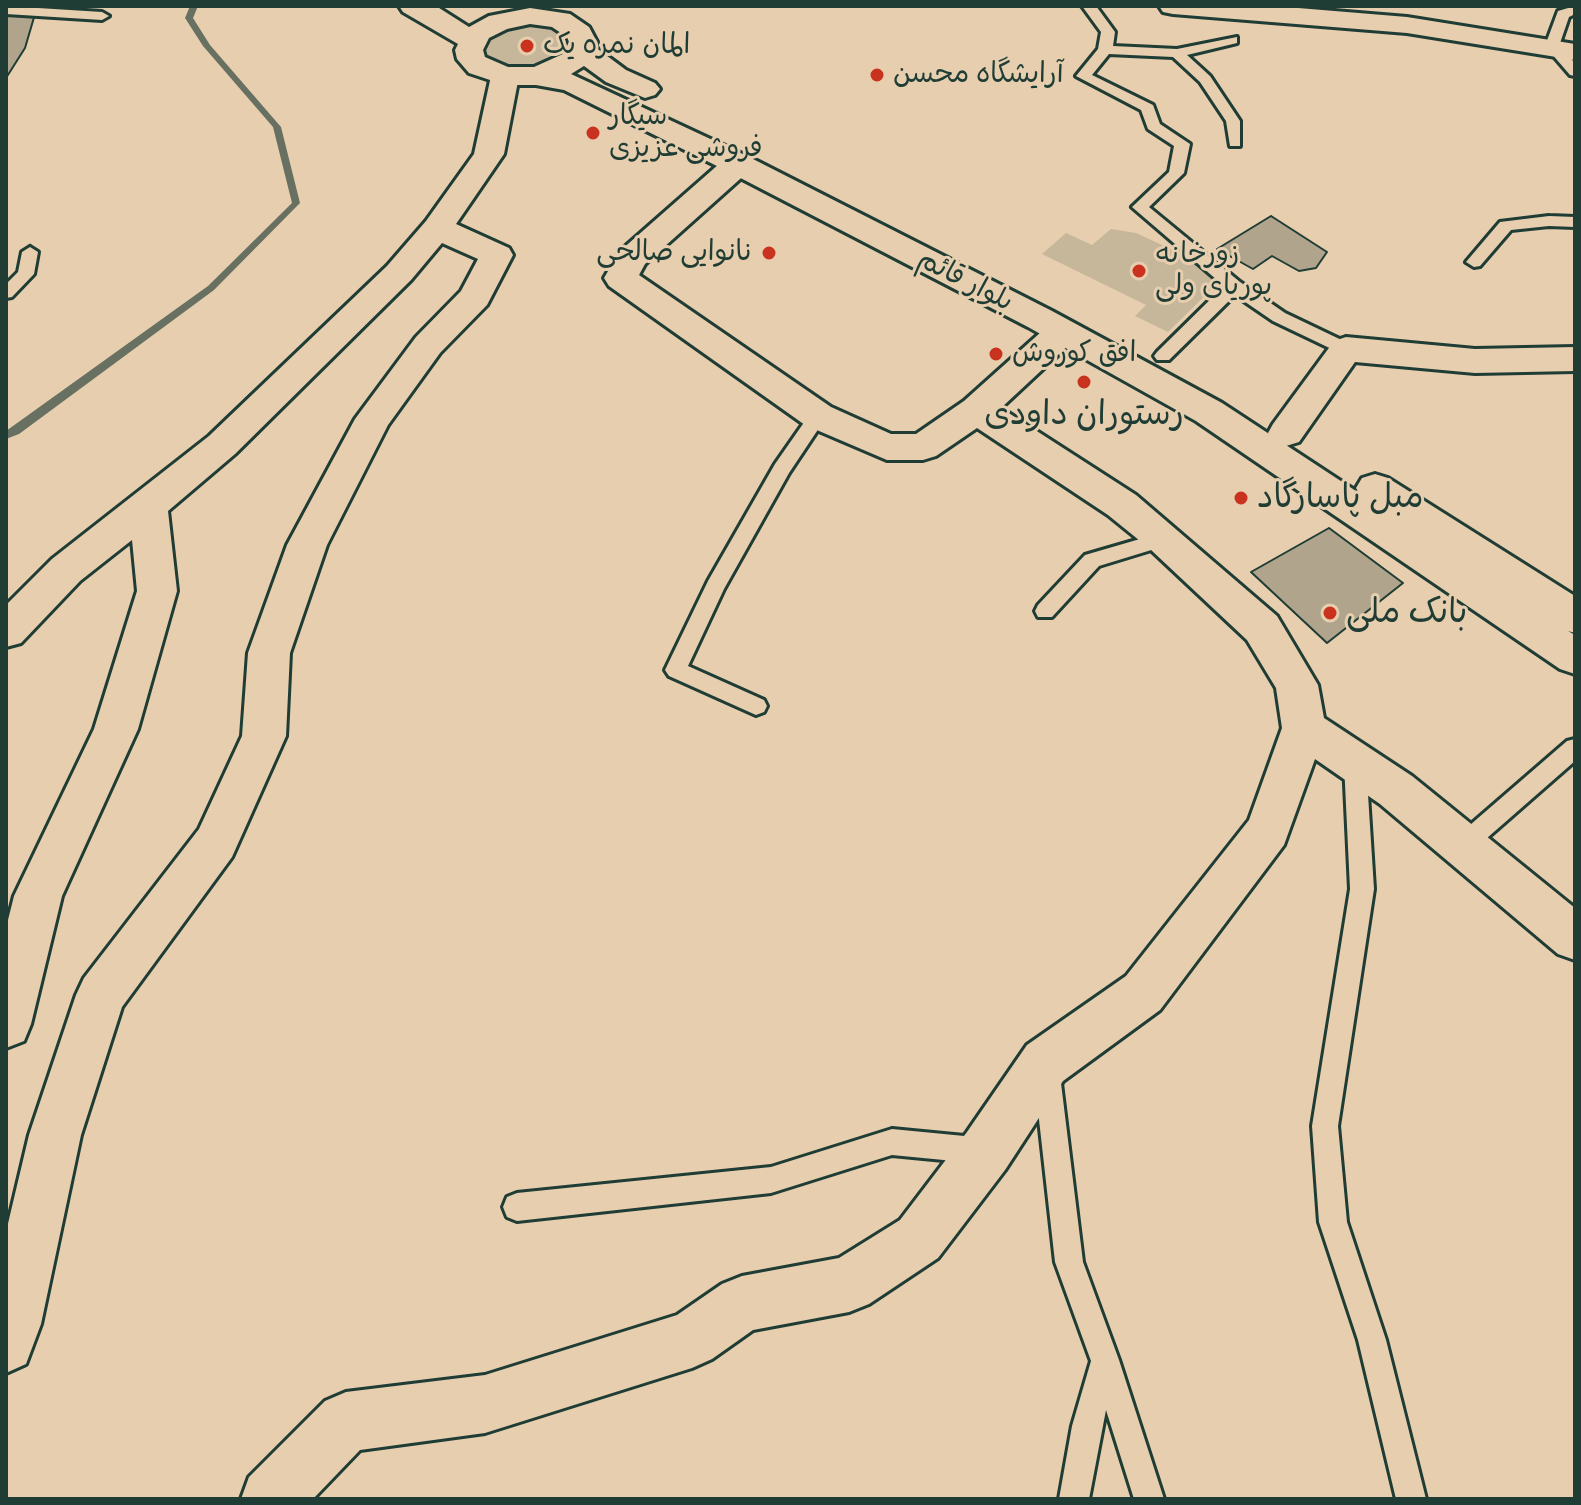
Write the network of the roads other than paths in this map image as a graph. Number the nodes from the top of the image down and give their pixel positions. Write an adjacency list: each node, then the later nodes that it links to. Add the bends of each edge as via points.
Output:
1 (413, 6): 11 (street)
2 (460, 6): 9 (street)
3 (1089, 6): 14 (lane, via 1108,32)
4 (1173, 6): 12 (street, via 1407,25)
5 (6, 10): 8 (lane)
6 (1566, 10): 12 (lane)
7 (534, 11): 9 (street); 13 (street, بلوار قائم, via 572,26 583,42)
8 (102, 16)
9 (499, 22): 11 (street)
10 (1232, 40): 15 (lane)
11 (472, 41): 17 (street, بلوار قائم, via 471,59 479,67)
12 (1563, 49): 16 (lane)
13 (581, 50): 17 (street, via 564,67); 28 (street, بلوار قائم, via 616,76 766,145)
14 (1105, 50): 15 (lane); 24 (lane, via 1083,76 1148,108 1153,126 1182,144 1176,173 1140,207)
15 (1177, 53): 18 (lane, via 1205,79 1233,121)
16 (1575, 72)
17 (521, 76): 19 (street, بلوار قائم, via 572,83); 21 (street, via 489,154)
18 (1235, 143)
19 (738, 164): 26 (street, بلوار قائم); 31 (street, via 632,258 621,278)
20 (1575, 222): 23 (lane, via 1506,226)
21 (437, 228): 33 (street, via 399,273 222,445); 49 (street, via 497,255 475,297 428,345 373,419 307,545 269,653 264,736 216,843 101,995 55,1135)
22 (30, 252): 25 (lane, via 26,274)
23 (1474, 262)
24 (1234, 286): 27 (lane, via 1279,317); 28 (lane)
25 (6, 293)
26 (1062, 332): 30 (street); 32 (street, بلوار قائم, via 1209,412)
27 (1346, 349): 29 (street, via 1461,360); 32 (street)
28 (1163, 356): 32 (street, بلوار قائم)
29 (1575, 359)
30 (977, 410): 31 (street, via 923,447 887,447); 34 (street, via 1122,505)
31 (818, 416): 39 (lane, via 715,587 676,670)
32 (1263, 428): 36 (street, بلوار قائم); 38 (street, بلوار قائم)
33 (148, 506): 37 (street, via 66,570); 45 (street, via 157,591 116,729 38,896)
34 (1164, 539): 35 (lane, via 1092,560); 40 (street, via 1262,628 1297,685)
35 (1045, 611)
36 (1575, 617)
37 (6, 631)
38 (1575, 657)
39 (756, 706)
40 (1304, 728): 42 (street); 46 (street, via 1268,831 1153,981)
41 (1575, 748): 43 (lane)
42 (1355, 763): 43 (street); 54 (lane, via 1362,889 1325,1126 1333,1222 1372,1340)
43 (1463, 845): 44 (street)
44 (1575, 938)
45 (6, 1024)
46 (1045, 1063): 47 (street); 50 (lane, via 1069,1262)
47 (986, 1151): 48 (lane, via 892,1142 771,1180); 51 (street, via 919,1239 849,1284 742,1304 692,1339 485,1404 346,1422)
48 (517, 1207)
49 (6, 1344)
50 (1105, 1360): 52 (lane); 53 (lane)
51 (271, 1499)
52 (1074, 1499)
53 (1149, 1499)
54 (1411, 1499)

